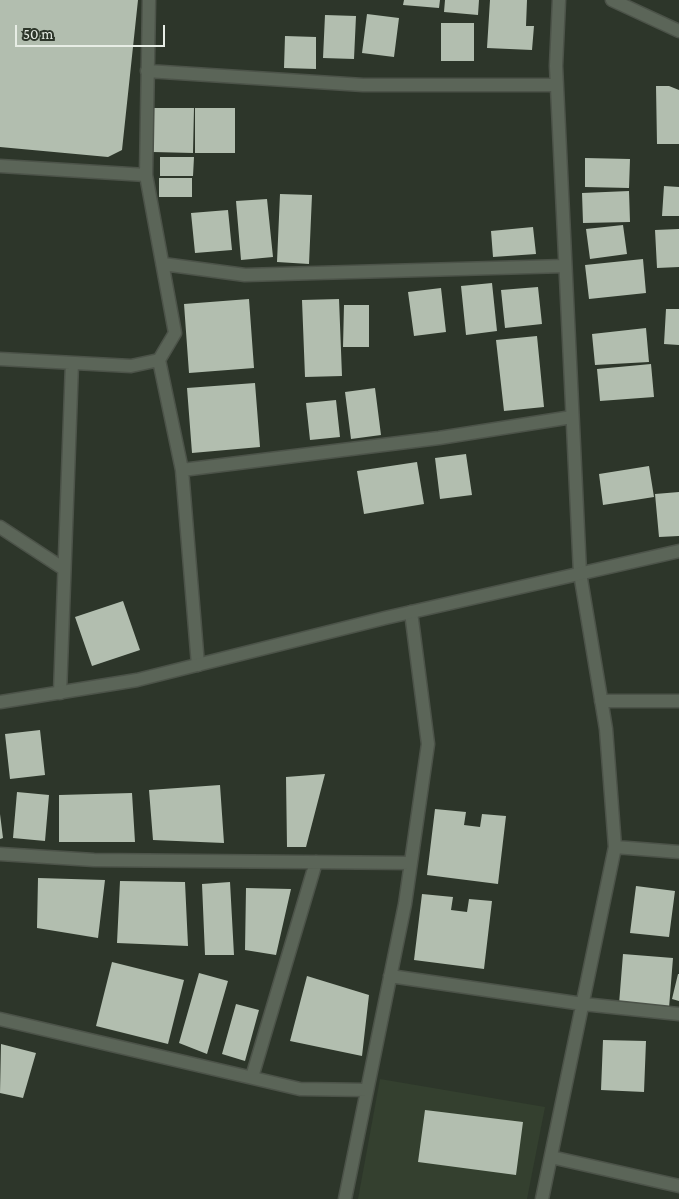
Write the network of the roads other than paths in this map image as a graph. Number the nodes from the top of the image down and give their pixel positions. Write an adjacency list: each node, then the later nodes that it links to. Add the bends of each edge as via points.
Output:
1 (149, 0): 5 (street)
2 (560, 0): 6 (street)
3 (612, 0): 4 (street)
4 (679, 31)
5 (147, 71): 6 (street, via 363,84); 8 (street)
6 (556, 85): 10 (street)
7 (0, 166): 8 (street)
8 (146, 175): 9 (street)
9 (163, 264): 10 (street, via 245,275); 12 (street, via 175,333)
10 (565, 266): 14 (street)
11 (0, 359): 13 (street)
12 (159, 360): 13 (street, via 131,366); 15 (street)
13 (72, 363): 18 (street)
14 (572, 417): 15 (street, via 438,438); 19 (street)
15 (182, 470): 21 (street)
16 (0, 527): 18 (street)
17 (679, 551): 19 (street)
18 (64, 568): 22 (street)
19 (580, 573): 20 (street); 23 (street)
20 (411, 612): 21 (street); 30 (street, via 428,744)
21 (198, 665): 22 (street, via 137,680)
22 (60, 693): 25 (street)
23 (601, 701): 24 (street); 26 (street)
24 (679, 701)
25 (0, 702)
26 (615, 847): 27 (street); 32 (street)
27 (679, 852)
28 (0, 854): 29 (street, via 94,860)
29 (316, 862): 30 (street); 35 (street)
30 (411, 863): 31 (street)
31 (390, 976): 32 (street); 36 (street)
32 (583, 1004): 33 (street); 37 (street)
33 (679, 1014)
34 (0, 1019): 35 (street)
35 (252, 1077): 36 (street, via 300,1088)
36 (367, 1090): 39 (street)
37 (551, 1157): 38 (street); 40 (street)
38 (679, 1186)
39 (345, 1199)
40 (542, 1199)

